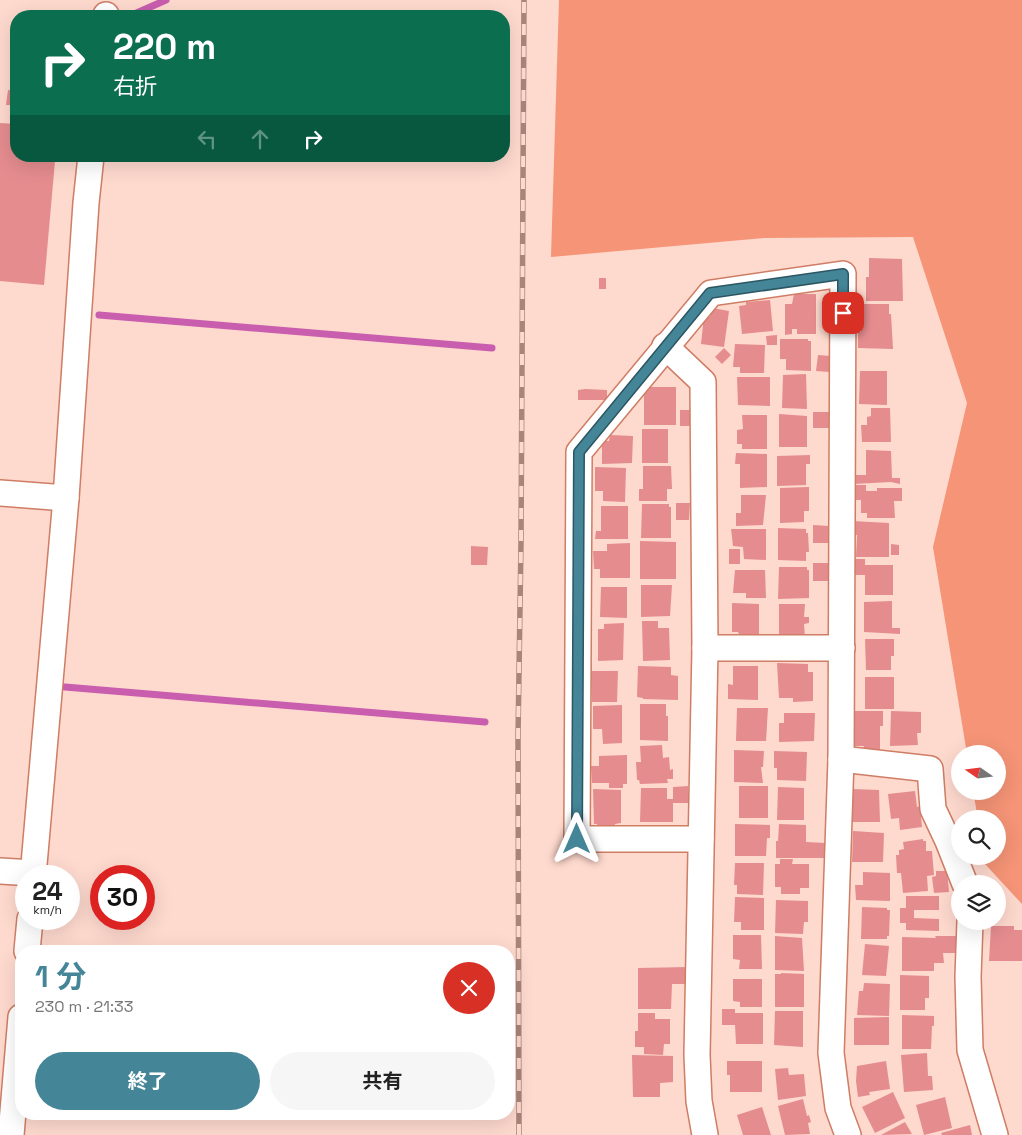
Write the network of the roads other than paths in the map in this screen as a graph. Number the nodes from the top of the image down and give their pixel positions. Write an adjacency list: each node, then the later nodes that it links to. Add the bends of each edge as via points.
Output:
1 (90, 162): 4 (street)
2 (665, 346): 5 (street, via 703,382); 6 (street, via 710,293 843,274); 8 (street, via 579,452 577,839)
3 (0, 492): 4 (street)
4 (66, 498): 9 (street)
5 (705, 648): 6 (street); 8 (street)
6 (842, 648): 7 (street)
7 (841, 759): 12 (street, via 930,769 933,809); 19 (street, via 831,1053 838,1108)
8 (701, 840): 18 (street, via 697,1055 699,1101)
9 (34, 865)
10 (0, 871): 11 (street)
11 (15, 873)
12 (961, 875)
13 (29, 930): 15 (street)
14 (970, 930): 20 (street, via 970,1050)
15 (28, 945)
16 (15, 1088): 17 (street)
17 (11, 1135)
18 (705, 1135)
19 (848, 1135)
20 (995, 1135)

